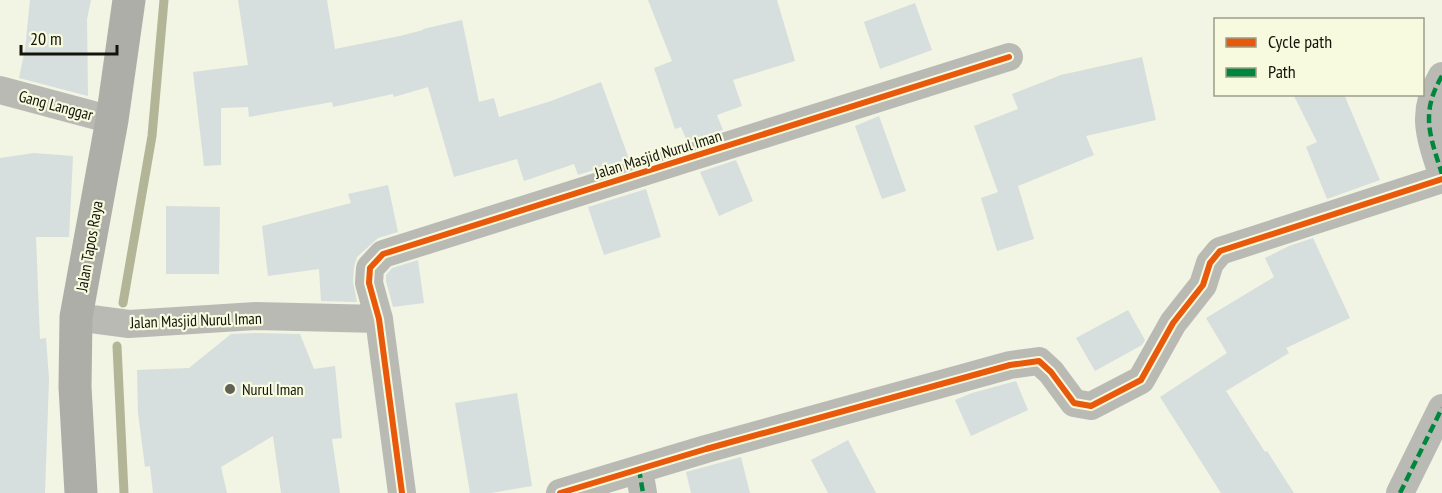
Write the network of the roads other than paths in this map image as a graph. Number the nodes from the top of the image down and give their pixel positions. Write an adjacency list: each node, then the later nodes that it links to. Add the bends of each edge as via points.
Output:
1 (129, 0): 5 (main road, Jalan Tapos Raya)
2 (1010, 57): 8 (street, Jalan Masjid Nurul Iman, via 383,254 370,268 369,283)
3 (1442, 76): 6 (street, via 1428,111)
4 (0, 90): 5 (street, Gang Langgar)
5 (112, 120): 7 (main road, Jalan Tapos Raya)
6 (1442, 176): 10 (street, via 1220,251 1209,263 1203,285 1173,323 1141,380 1091,406 1074,403 1039,361 1010,365)
7 (76, 317): 8 (street, Jalan Masjid Nurul Iman, via 129,324 256,316); 11 (main road, Jalan Tapos Raya)
8 (379, 319): 12 (street)
9 (1442, 408): 14 (street)
10 (641, 481): 13 (street)
11 (81, 493)
12 (402, 493)
13 (560, 493)
14 (1400, 493)

